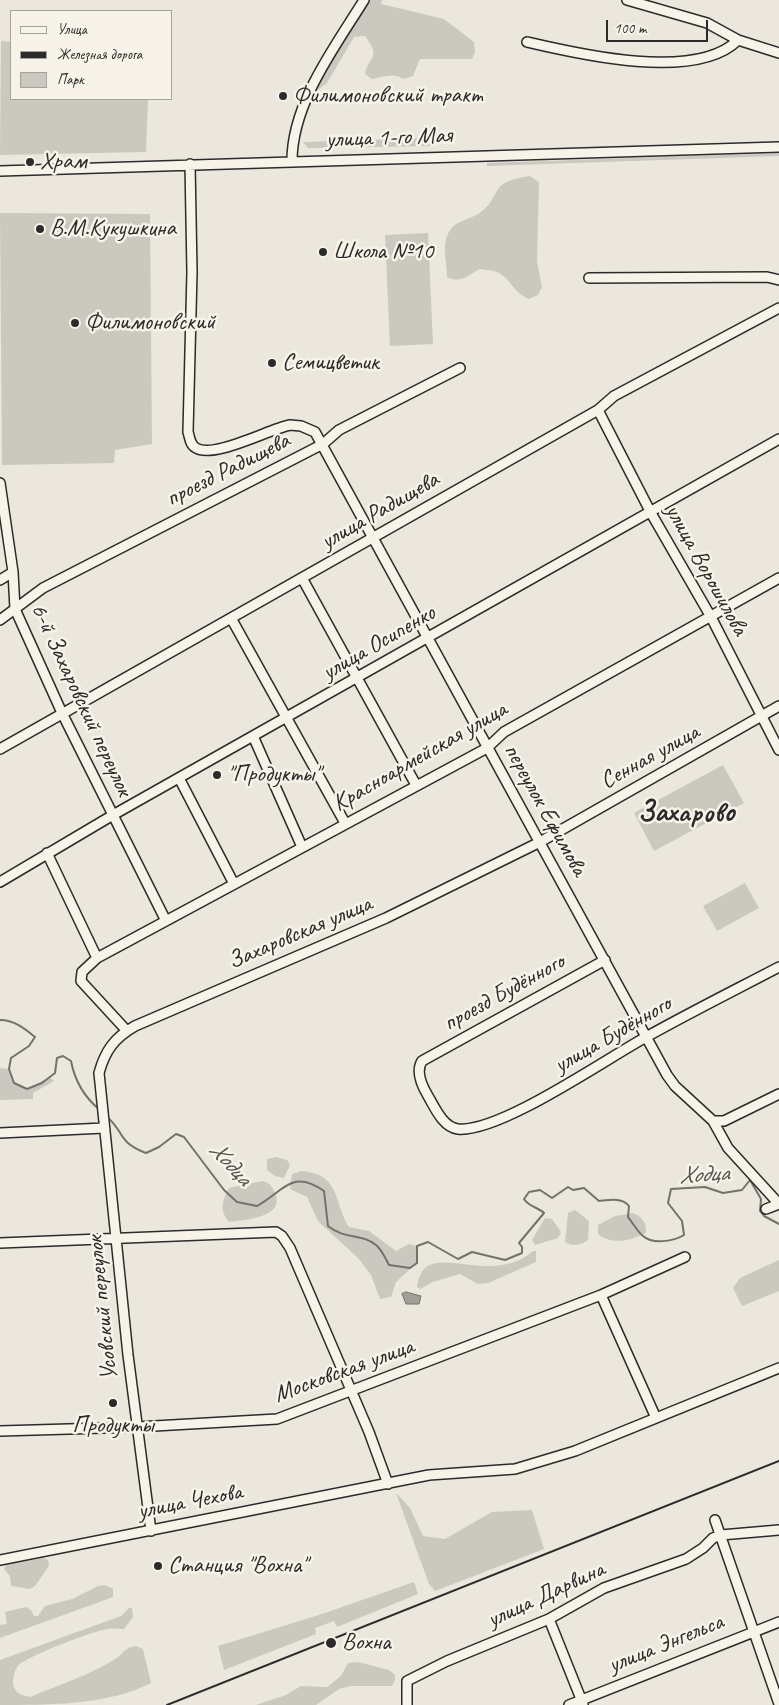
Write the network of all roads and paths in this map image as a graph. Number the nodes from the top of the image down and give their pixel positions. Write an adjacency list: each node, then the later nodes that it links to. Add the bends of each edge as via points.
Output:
1 (364, 0): 7 (street, via 329,56 304,105)
2 (627, 0): 3 (street, via 707,23)
3 (738, 40): 4 (street, via 730,48 699,58 654,62 603,58); 5 (street)
4 (527, 42)
5 (779, 53)
6 (779, 147): 7 (street, улица 1-го Мая)
7 (292, 161): 8 (street, улица 1-го Мая)
8 (190, 164): 9 (street, улица 1-го Мая); 16 (street, переулок Ефимова, via 192,272 188,432 192,444 198,450 212,450 290,425 315,432)
9 (0, 171)
10 (589, 278): 11 (street, via 767,277)
11 (779, 280)
12 (779, 308): 14 (street, улица Радищева, via 614,396)
13 (460, 368): 16 (street, проезд Радищева, via 339,430)
14 (598, 410): 19 (street, улица Ворошилова); 20 (street, улица Радищева)
15 (779, 439): 19 (street, улица Осипенко)
16 (323, 444): 20 (street, переулок Ефимова); 25 (street, проезд Радищева, via 43,588)
17 (0, 483): 18 (street, 6-й Захаровский переулок)
18 (2, 502): 21 (street, 6-й Захаровский переулок)
19 (651, 513): 26 (street, улица Ворошилова); 29 (street, улица Осипенко)
20 (373, 538): 22 (street, улица Радищева); 29 (street, переулок Ефимова)
21 (13, 572): 24 (street); 25 (street, 6-й Захаровский переулок)
22 (302, 578): 27 (street, улица Радищева); 30 (street)
23 (779, 578): 26 (street, Красноармейская улица)
24 (0, 580)
25 (15, 609): 28 (street, проезд Радищева); 32 (street, 6-й Захаровский переулок)
26 (711, 617): 33 (street, улица Ворошилова); 36 (street, Красноармейская улица, via 504,732)
27 (231, 618): 32 (street, улица Радищева); 34 (street)
28 (0, 620)
29 (428, 638): 30 (street, улица Осипенко); 36 (street, переулок Ефимова)
30 (356, 679): 34 (street, улица Осипенко); 40 (street)
31 (779, 706): 33 (street, Сенная улица)
32 (62, 713): 37 (street, улица Радищева); 41 (street, 6-й Захаровский переулок)
33 (761, 717): 38 (street, улица Ворошилова); 43 (street, Сенная улица)
34 (286, 718): 35 (street, улица Осипенко); 42 (street)
35 (253, 736): 39 (street, улица Осипенко); 44 (street)
36 (487, 748): 40 (street, Красноармейская улица); 43 (street, переулок Ефимова)
37 (0, 749)
38 (779, 750)
39 (179, 778): 41 (street, улица Осипенко); 47 (street)
40 (416, 785): 42 (street, Красноармейская улица)
41 (112, 815): 45 (street, улица Осипенко); 48 (street, 6-й Захаровский переулок)
42 (345, 823): 44 (street, Красноармейская улица)
43 (540, 842): 50 (street, переулок Ефимова); 52 (street, Захаровская улица, via 386,918)
44 (302, 847): 47 (street, Красноармейская улица)
45 (47, 852): 46 (street, улица Осипенко); 49 (street)
46 (0, 882)
47 (234, 884): 48 (street, Красноармейская улица)
48 (166, 921): 49 (street, Красноармейская улица)
49 (97, 958): 52 (street, Красноармейская улица, via 82,972 82,981)
50 (605, 960): 53 (street, переулок Ефимова); 58 (street, проезд Будённого, via 422,1061 418,1067 419,1075 438,1112 446,1123 456,1129)
51 (779, 967): 53 (street, улица Будённого)
52 (127, 1031): 54 (street, Захаровская улица, via 106,1052 98,1073)
53 (646, 1036): 56 (street, переулок Ефимова, via 674,1086); 58 (street, улица Будённого, via 527,1105 485,1124)
54 (99, 1080): 57 (street, Усовский переулок)
55 (779, 1094): 56 (street, via 724,1121)
56 (713, 1121): 60 (street, переулок Ефимова, via 728,1148)
57 (104, 1123): 59 (street); 62 (street, Усовский переулок)
58 (463, 1128)
59 (0, 1133)
60 (779, 1204): 61 (street)
61 (766, 1209)
62 (115, 1238): 63 (street); 67 (street, via 276,1232 290,1248); 69 (street, Усовский переулок)
63 (0, 1243)
64 (685, 1257): 65 (street, Московская улица)
65 (601, 1295): 67 (street, Московская улица); 68 (street)
66 (779, 1368): 68 (street, улица Чехова)
67 (352, 1391): 69 (street, Московская улица, via 277,1419); 71 (street)
68 (656, 1418): 71 (street, улица Чехова, via 575,1451 515,1469 429,1475)
69 (137, 1427): 70 (street, Московская улица); 74 (street, Усовский переулок)
70 (0, 1431)
71 (388, 1484): 74 (street, улица Чехова)
72 (716, 1520): 75 (street)
73 (779, 1530): 75 (street)
74 (151, 1531): 76 (street, улица Чехова)
75 (721, 1535): 77 (street, улица Дарвина, via 686,1560 604,1588); 79 (street)
76 (0, 1560)
77 (549, 1619): 80 (street); 82 (street, улица Дарвина, via 407,1681)
78 (779, 1622): 79 (street, улица Энгельса)
79 (754, 1630): 80 (street, улица Энгельса); 81 (street)
80 (583, 1702): 83 (street, улица Энгельса)
81 (779, 1704)
82 (407, 1705)
83 (569, 1705)

